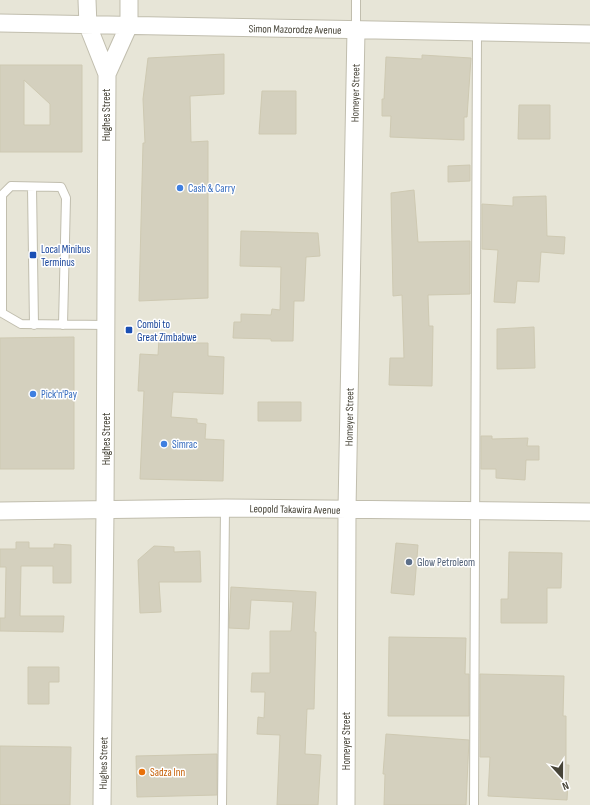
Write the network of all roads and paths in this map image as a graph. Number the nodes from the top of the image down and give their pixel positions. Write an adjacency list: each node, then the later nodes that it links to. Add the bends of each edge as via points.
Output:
1 (88, 0): 6 (street)
2 (129, 0): 5 (street)
3 (356, 0): 7 (lane)
4 (0, 23): 6 (street, Simon Mazorodze Avenue)
5 (130, 25): 6 (street, Simon Mazorodze Avenue); 7 (street, Simon Mazorodze Avenue); 10 (street)
6 (88, 26): 10 (street)
7 (356, 30): 8 (street, Simon Mazorodze Avenue); 16 (street, Homeyer Street)
8 (477, 32): 9 (street, Simon Mazorodze Avenue); 19 (lane)
9 (590, 34)
10 (106, 74): 14 (street, Hughes Street)
11 (32, 187): 12 (lane); 12 (lane, via 11,186 2,195 2,313 22,324); 13 (lane, via 61,187 66,198)
12 (34, 325): 13 (lane)
13 (63, 325): 14 (lane)
14 (106, 325): 17 (street, Hughes Street)
15 (225, 508): 16 (street, Leopold Takawira Avenue); 17 (street, Leopold Takawira Avenue); 22 (lane)
16 (347, 509): 19 (street, Leopold Takawira Avenue); 23 (street, Homeyer Street)
17 (105, 510): 18 (street, Leopold Takawira Avenue); 21 (street, Hughes Street)
18 (0, 511)
19 (475, 511): 20 (street, Leopold Takawira Avenue); 24 (lane)
20 (590, 512)
21 (102, 805)
22 (222, 805)
23 (346, 805)
24 (474, 805)

